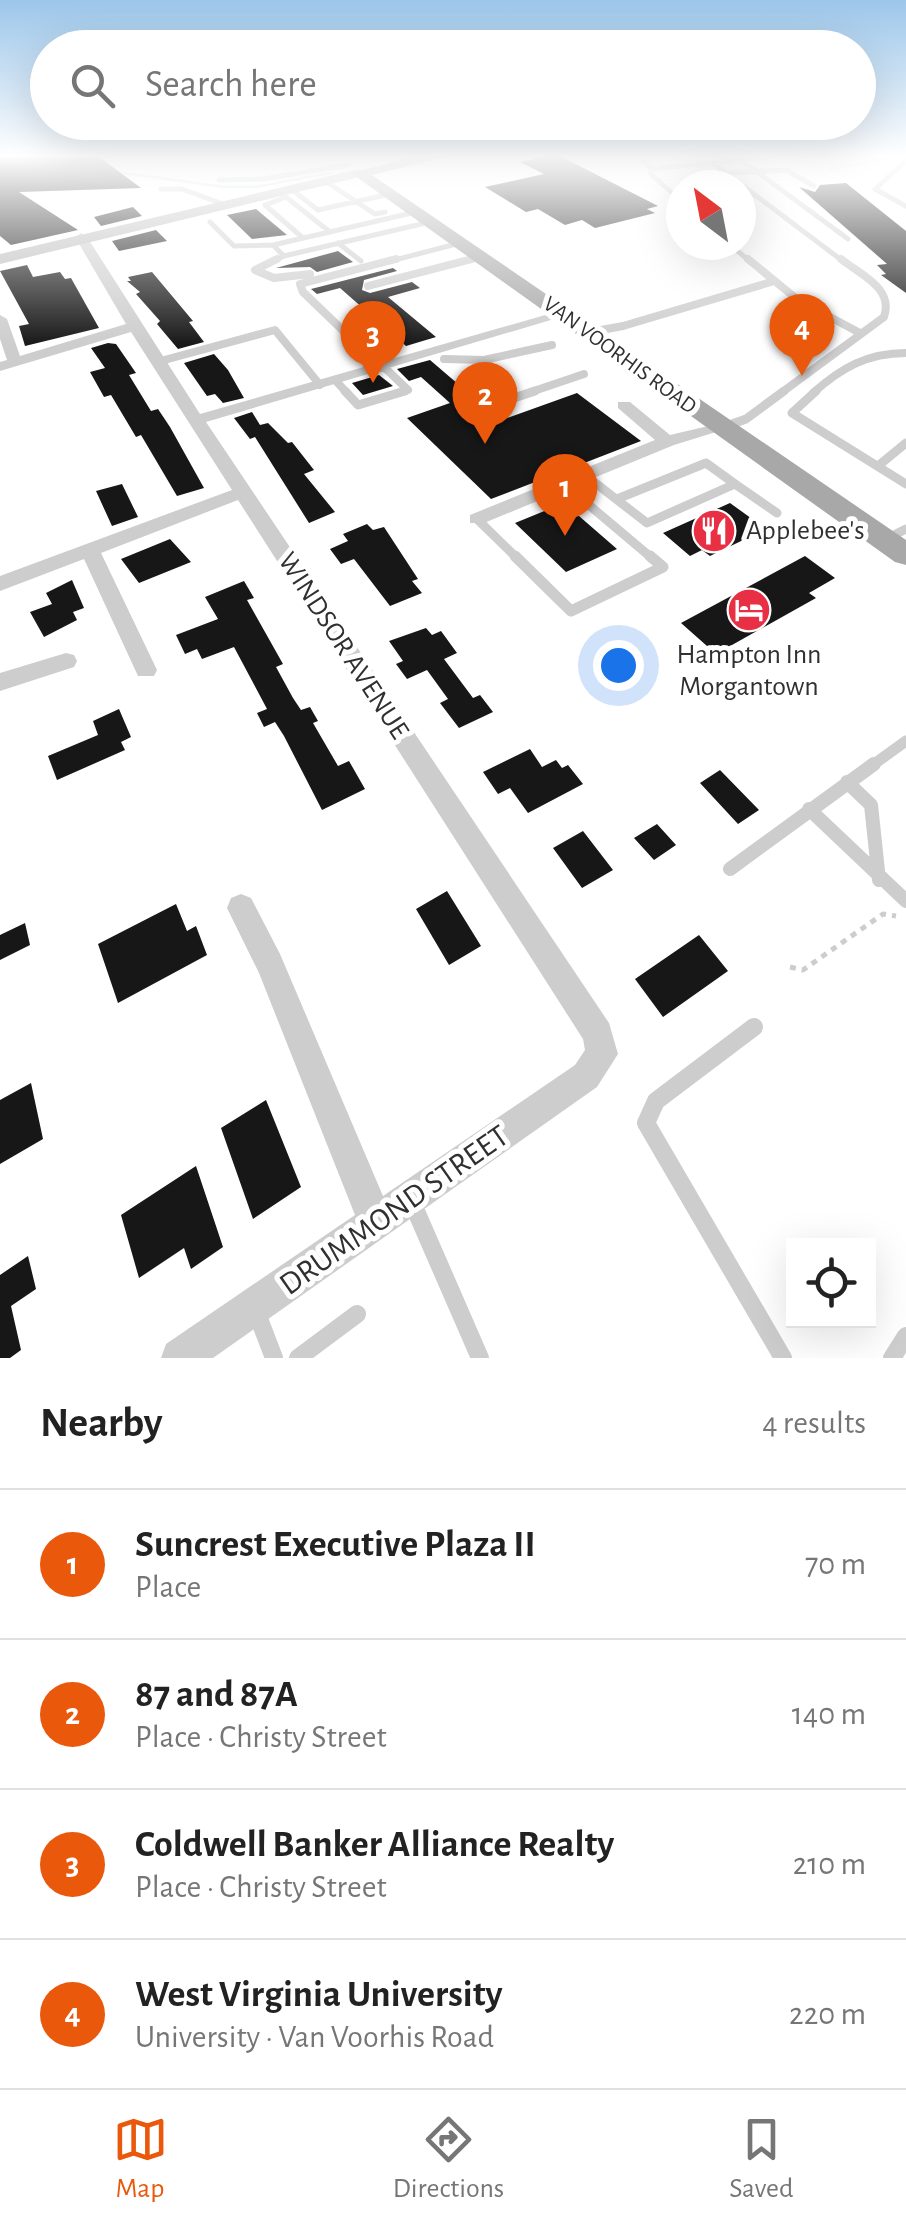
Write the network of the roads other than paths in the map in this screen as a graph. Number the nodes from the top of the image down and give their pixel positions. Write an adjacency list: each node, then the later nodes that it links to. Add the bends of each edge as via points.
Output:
1 (157, 219): 12 (street)
2 (282, 219): 13 (lane)
3 (313, 219): 10 (lane)
4 (361, 219): 11 (lane)
5 (376, 219): 16 (lane)
6 (424, 219): 15 (main road, VAN VOORHIS ROAD)
7 (787, 219): 28 (lane, via 883,291 884,318)
8 (821, 219): 14 (lane)
9 (210, 222): 17 (lane, via 234,246)
10 (316, 222): 11 (lane)
11 (330, 232): 13 (lane)
12 (81, 237): 20 (street); 27 (street, WINDSOR AVENUE)
13 (303, 238): 17 (lane)
14 (848, 239)
15 (457, 240): 19 (main road, VAN VOORHIS ROAD); 22 (lane); 36 (lane, via 300,284)
16 (338, 244): 18 (lane); 22 (lane)
17 (273, 245): 18 (lane)
18 (284, 256): 22 (lane, via 255,270 290,279)
19 (482, 257): 24 (lane); 25 (main road, VAN VOORHIS ROAD)
20 (0, 258)
21 (747, 260): 23 (lane)
22 (360, 261)
23 (771, 282): 28 (lane); 29 (lane)
24 (368, 286)
25 (564, 314): 29 (main road, VAN VOORHIS ROAD); 36 (street)
26 (0, 319): 35 (street)
27 (134, 326): 34 (street, WINDSOR AVENUE); 35 (street)
28 (860, 333): 32 (lane)
29 (607, 334): 43 (main road, VAN VOORHIS ROAD)
30 (552, 345): 33 (lane, via 466,365)
31 (906, 353): 37 (lane, via 878,350)
32 (826, 358): 37 (lane); 43 (lane, via 746,419)
33 (444, 359)
34 (158, 362): 39 (lane, via 275,330); 42 (street, WINDSOR AVENUE)
35 (7, 365)
36 (383, 367): 39 (street); 39 (lane, via 408,390 358,405)
37 (844, 368): 46 (lane, via 792,413)
38 (584, 374): 40 (lane)
39 (328, 383): 42 (street)
40 (499, 403)
41 (624, 405): 44 (street)
42 (196, 420): 51 (street, WINDSOR AVENUE)
43 (721, 428): 44 (street); 55 (main road, VAN VOORHIS ROAD)
44 (668, 441): 47 (street)
45 (906, 442): 46 (lane)
46 (878, 466): 50 (lane)
47 (585, 475): 48 (street); 52 (lane)
48 (564, 484): 54 (street, via 519,496); 54 (lane, via 662,567 571,611)
49 (736, 484): 52 (lane, via 706,462); 52 (lane, via 647,523); 53 (lane)
50 (906, 484)
51 (242, 492): 56 (street); 69 (street, WINDSOR AVENUE, via 598,1034)
52 (617, 500)
53 (777, 513)
54 (477, 519)
55 (899, 541)
56 (89, 549): 57 (street); 59 (street)
57 (0, 584)
58 (66, 661): 60 (street)
59 (146, 670)
60 (0, 682)
61 (906, 740): 62 (lane)
62 (846, 782): 63 (lane); 65 (lane, via 871,804)
63 (809, 808): 64 (lane); 65 (lane)
64 (730, 870)
65 (879, 880): 67 (lane)
66 (241, 908): 71 (street)
67 (904, 909)
68 (754, 1027): 79 (lane, via 656,1101 646,1124)
69 (602, 1054): 70 (street, DRUMMOND STREET, via 586,1076)
70 (411, 1198): 71 (street, DRUMMOND STREET); 78 (lane)
71 (376, 1222): 72 (street, DRUMMOND STREET)
72 (255, 1306): 75 (street, DRUMMOND STREET); 76 (lane)
73 (357, 1314): 77 (lane)
74 (906, 1336): 80 (lane)
75 (180, 1358)
76 (274, 1358)
77 (298, 1358)
78 (480, 1358)
79 (783, 1358)
80 (892, 1358)

